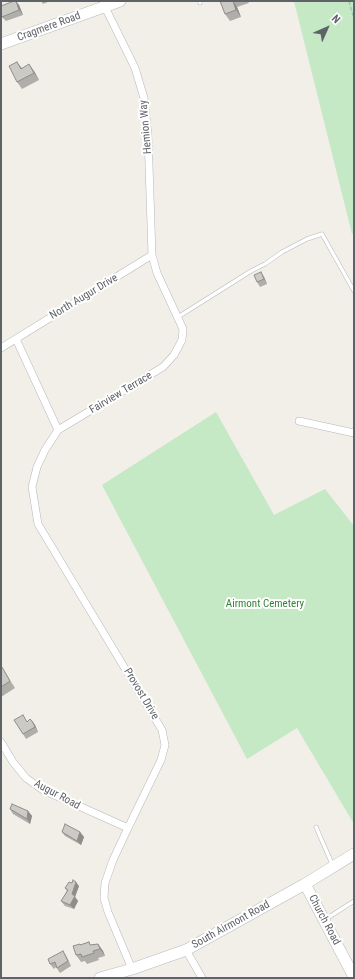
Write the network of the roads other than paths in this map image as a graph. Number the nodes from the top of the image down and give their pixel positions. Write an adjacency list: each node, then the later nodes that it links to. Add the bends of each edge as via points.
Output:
1 (120, 1): 2 (street, Cragmere Road)
2 (105, 7): 3 (street, Cragmere Road); 4 (street, Hemion Way, via 135,68 144,98 148,135)
3 (1, 44)
4 (152, 255): 6 (street, Fairview Terrace, via 157,273); 7 (street, North Augur Drive)
5 (354, 291): 6 (lane, via 322,234 282,252)
6 (178, 317): 10 (street, Fairview Terrace, via 183,330 182,340 174,356 163,367)
7 (16, 338): 8 (street); 10 (street)
8 (1, 348)
9 (299, 421): 11 (street)
10 (58, 430): 14 (street, Provost Drive, via 37,467 32,487 38,524 162,730 165,745 161,760)
11 (354, 433)
12 (1, 742): 14 (street, Augur Road, via 26,778 43,790)
13 (316, 827): 16 (lane)
14 (128, 828): 21 (street, Provost Drive, via 105,883 104,898)
15 (354, 854): 16 (street, South Airmont Road)
16 (334, 867): 17 (street, South Airmont Road)
17 (305, 884): 19 (street, Church Road); 20 (street, South Airmont Road)
18 (354, 901): 19 (lane)
19 (324, 920): 22 (street, Church Road)
20 (186, 950): 21 (street, South Airmont Road); 24 (street)
21 (132, 969): 23 (street, South Airmont Road)
22 (352, 970)
23 (100, 978)
24 (202, 978)

